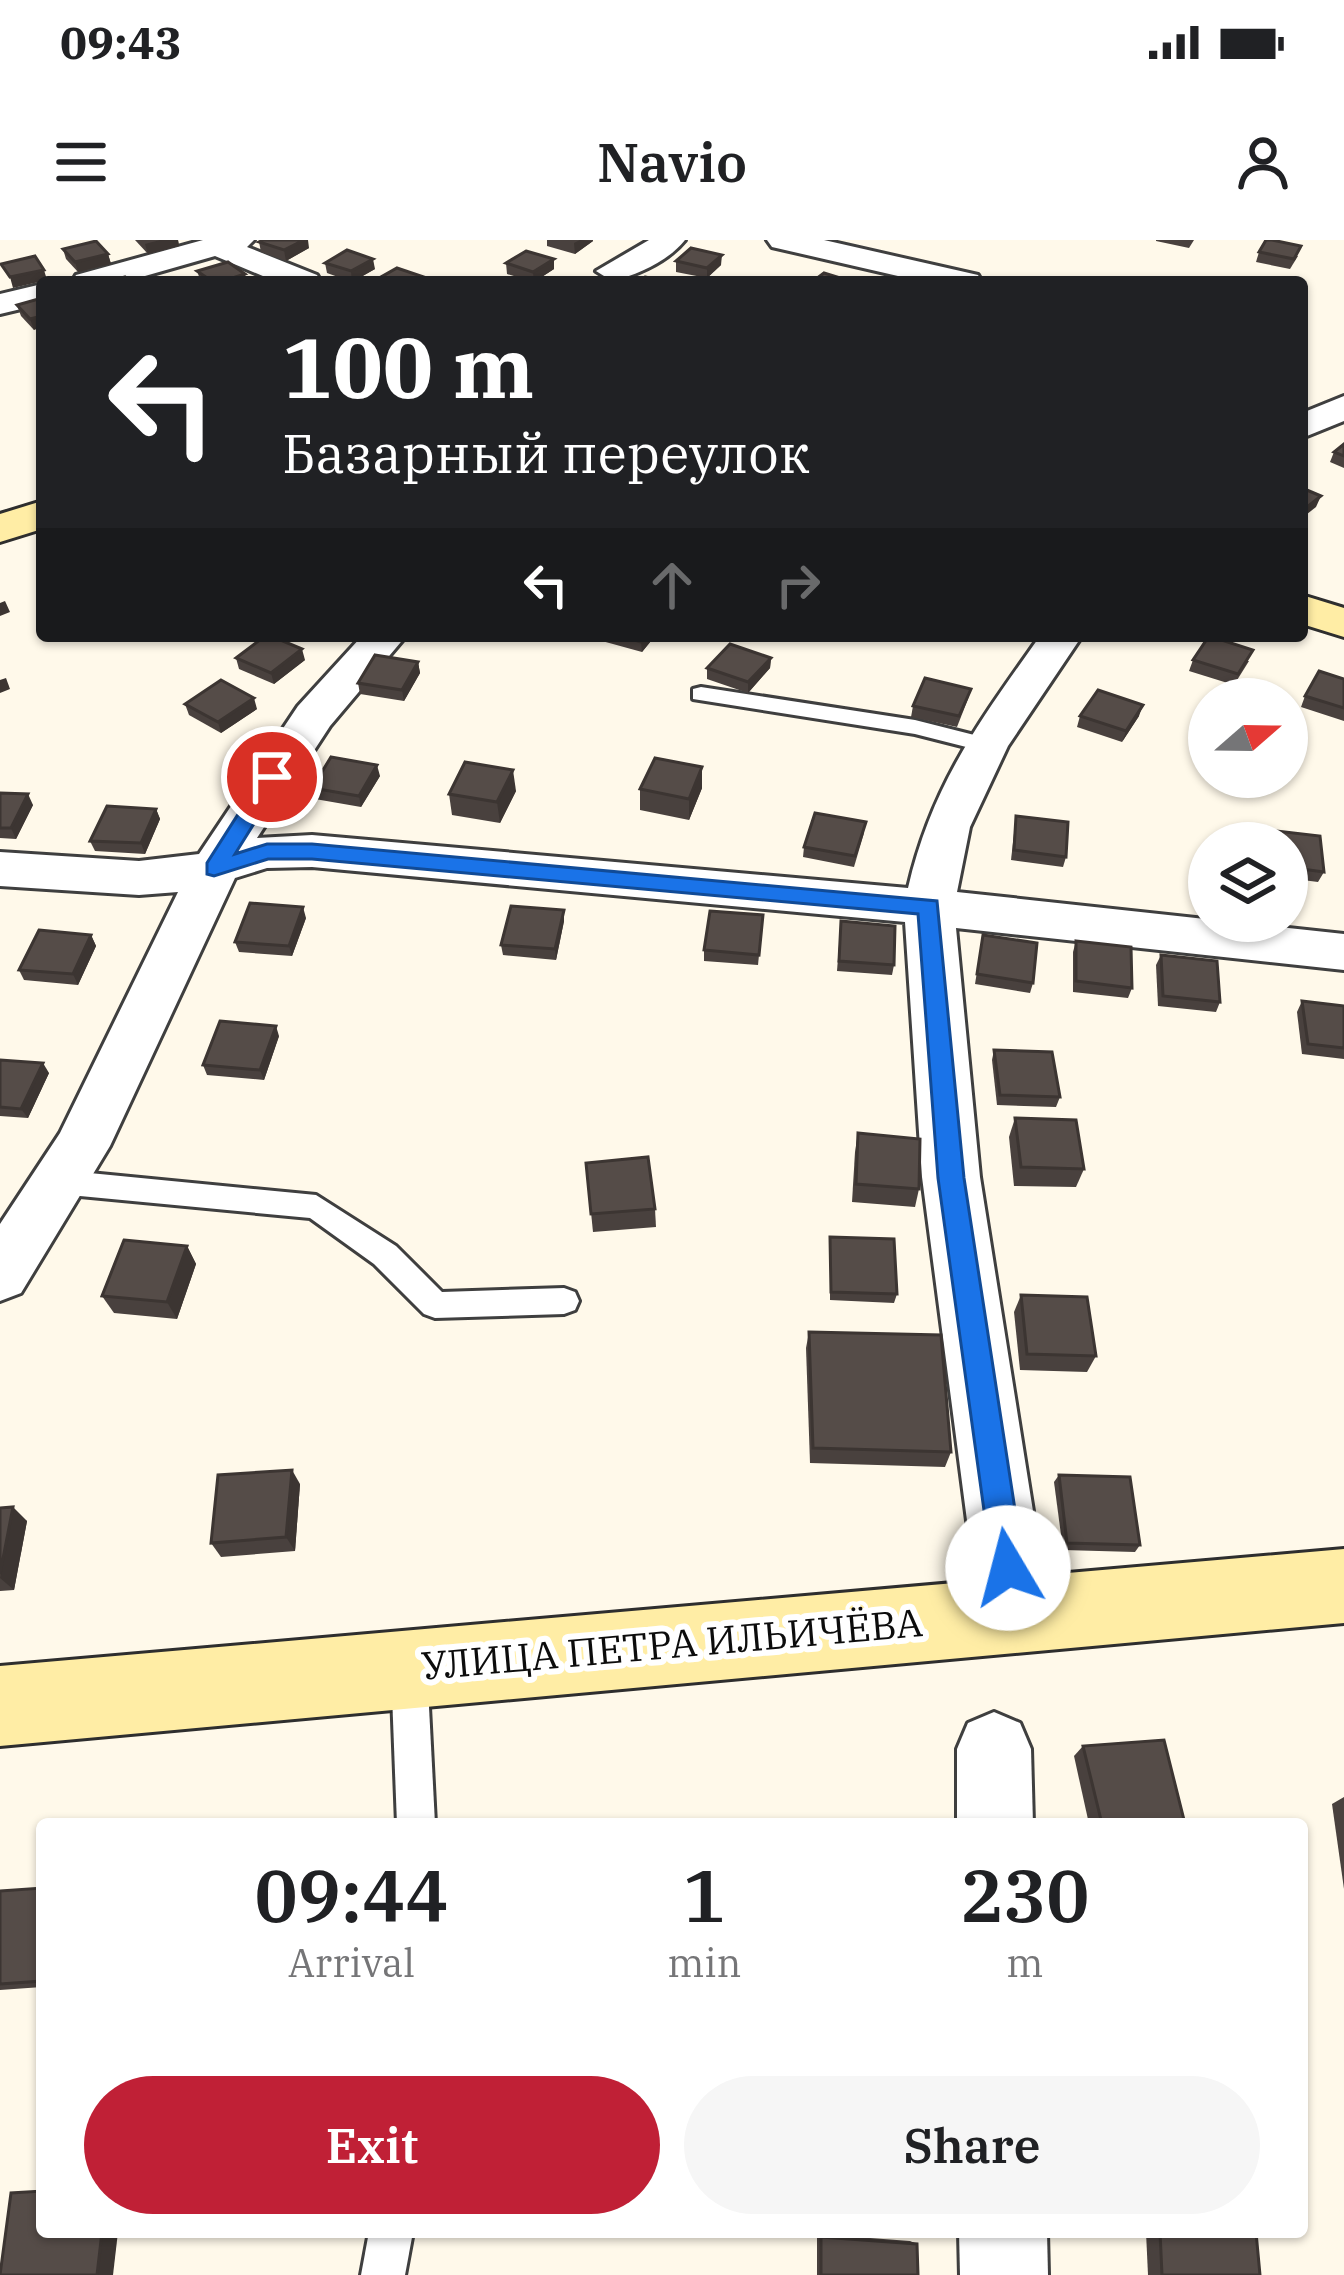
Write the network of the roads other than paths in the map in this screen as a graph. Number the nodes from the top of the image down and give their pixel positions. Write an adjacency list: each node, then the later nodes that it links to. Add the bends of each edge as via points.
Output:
1 (644, 240): 7 (street)
2 (669, 240): 8 (street)
3 (783, 240): 9 (street)
4 (230, 244): 5 (street); 6 (street)
5 (110, 276)
6 (293, 276)
7 (608, 276)
8 (609, 276)
9 (940, 276)
10 (36, 295): 11 (street)
11 (0, 304)
12 (1308, 390): 13 (street)
13 (1344, 405): 14 (street)
14 (1308, 424)
15 (36, 516): 16 (main road)
16 (0, 529)
17 (1308, 611): 18 (main road)
18 (1344, 623)
19 (380, 642): 23 (street, via 314,716)
20 (1057, 642): 22 (street)
21 (701, 694): 22 (lane)
22 (986, 745): 25 (street, via 946,827)
23 (214, 868): 24 (street, via 139,878); 25 (street, via 267,852 312,851); 27 (street)
24 (0, 869)
25 (929, 907): 26 (street); 31 (street, via 951,1178)
26 (1344, 952)
27 (59, 1182): 28 (street); 29 (lane, via 316,1207 436,1305)
28 (1, 1271)
29 (564, 1301)
30 (1344, 1586): 31 (main road, УЛИЦА ПЕТРА ИЛЬИЧЁВА)
31 (1014, 1612): 32 (main road, УЛИЦА ПЕТРА ИЛЬИЧЁВА)
32 (409, 1668): 33 (main road, УЛИЦА ПЕТРА ИЛЬИЧЁВА); 35 (lane)
33 (0, 1706)
34 (994, 1749): 36 (street)
35 (416, 1818)
36 (995, 1818)
37 (390, 2238): 39 (lane)
38 (1003, 2238): 40 (street)
39 (382, 2275)
40 (1004, 2275)

